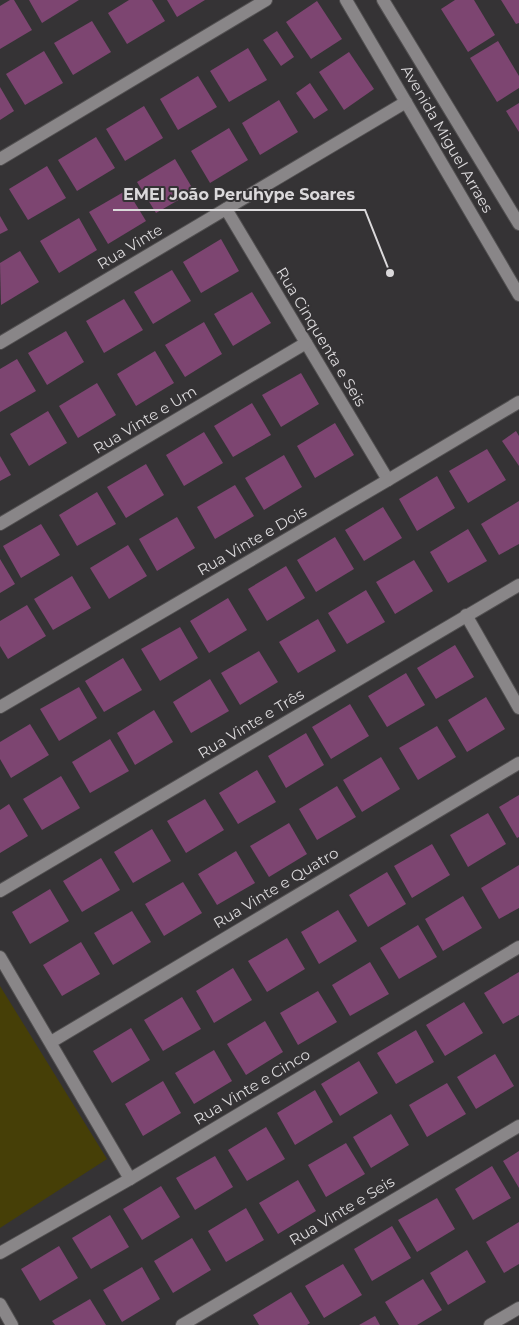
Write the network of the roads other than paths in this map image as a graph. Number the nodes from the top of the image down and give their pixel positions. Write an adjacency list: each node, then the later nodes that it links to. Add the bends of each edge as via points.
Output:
1 (266, 0): 5 (street)
2 (346, 0): 4 (street, Avenida Miguel Arraes)
3 (383, 0): 7 (street, Avenida Miguel Arraes)
4 (406, 102): 6 (street, Rua Vinte); 8 (street, Avenida Miguel Arraes)
5 (0, 159)
6 (226, 210): 9 (street, Rua Vinte); 10 (street, Rua Cinquenta e Seis)
7 (519, 224)
8 (519, 295)
9 (0, 343)
10 (306, 343): 12 (street, Rua Cinquenta e Seis); 13 (street, Rua Vinte e Um)
11 (519, 402): 12 (street, Rua Vinte e Dois)
12 (388, 480): 16 (street, Rua Vinte e Dois)
13 (0, 524)
14 (519, 585): 15 (street, Rua Vinte e Três)
15 (466, 616): 17 (street); 19 (street, Rua Vinte e Três)
16 (0, 707)
17 (519, 708)
18 (519, 762): 22 (street, Rua Vinte e Quatro)
19 (0, 891)
20 (519, 947): 24 (street, Rua Vinte e Cinco)
21 (0, 957): 22 (street)
22 (50, 1042): 24 (street)
23 (519, 1126): 29 (street, Rua Vinte e Seis)
24 (130, 1179): 25 (street, Rua Vinte e Cinco)
25 (0, 1253)
26 (0, 1304): 28 (street)
27 (519, 1308): 30 (street)
28 (12, 1325)
29 (182, 1325)
30 (490, 1325)

